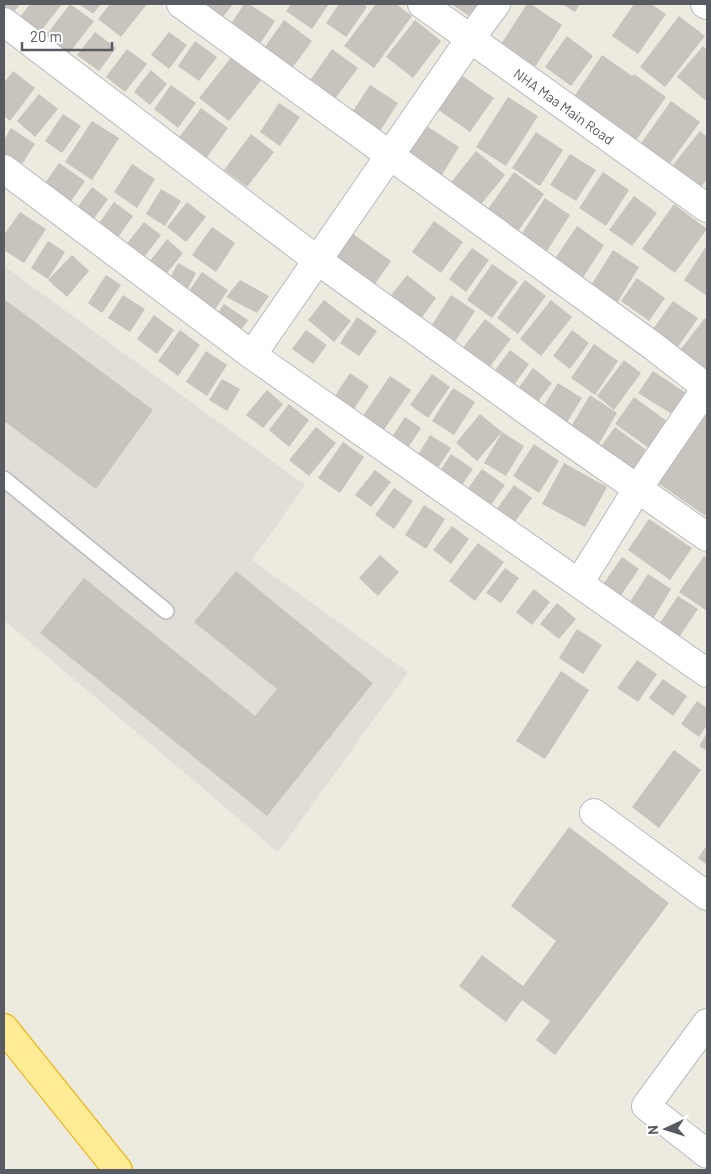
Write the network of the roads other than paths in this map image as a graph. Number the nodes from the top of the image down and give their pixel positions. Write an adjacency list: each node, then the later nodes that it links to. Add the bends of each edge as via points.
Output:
1 (181, 4): 6 (street)
2 (422, 4): 5 (street, NHA Maa Main Road)
3 (496, 4): 5 (street)
4 (4, 22): 9 (street)
5 (470, 39): 6 (street); 8 (street, NHA Maa Main Road)
6 (390, 156): 9 (street); 11 (street)
7 (4, 169): 10 (street)
8 (707, 208)
9 (317, 260): 10 (street); 13 (street)
10 (252, 355): 15 (street)
11 (707, 387): 13 (street)
12 (4, 479): 16 (lane)
13 (638, 488): 14 (street); 15 (street)
14 (707, 537)
15 (580, 583): 17 (street)
16 (166, 611)
17 (707, 673)
18 (594, 813): 19 (street)
19 (707, 896)
20 (707, 1022): 22 (street, via 646,1106)
21 (4, 1028): 23 (highway)
22 (707, 1154)
23 (118, 1170)

